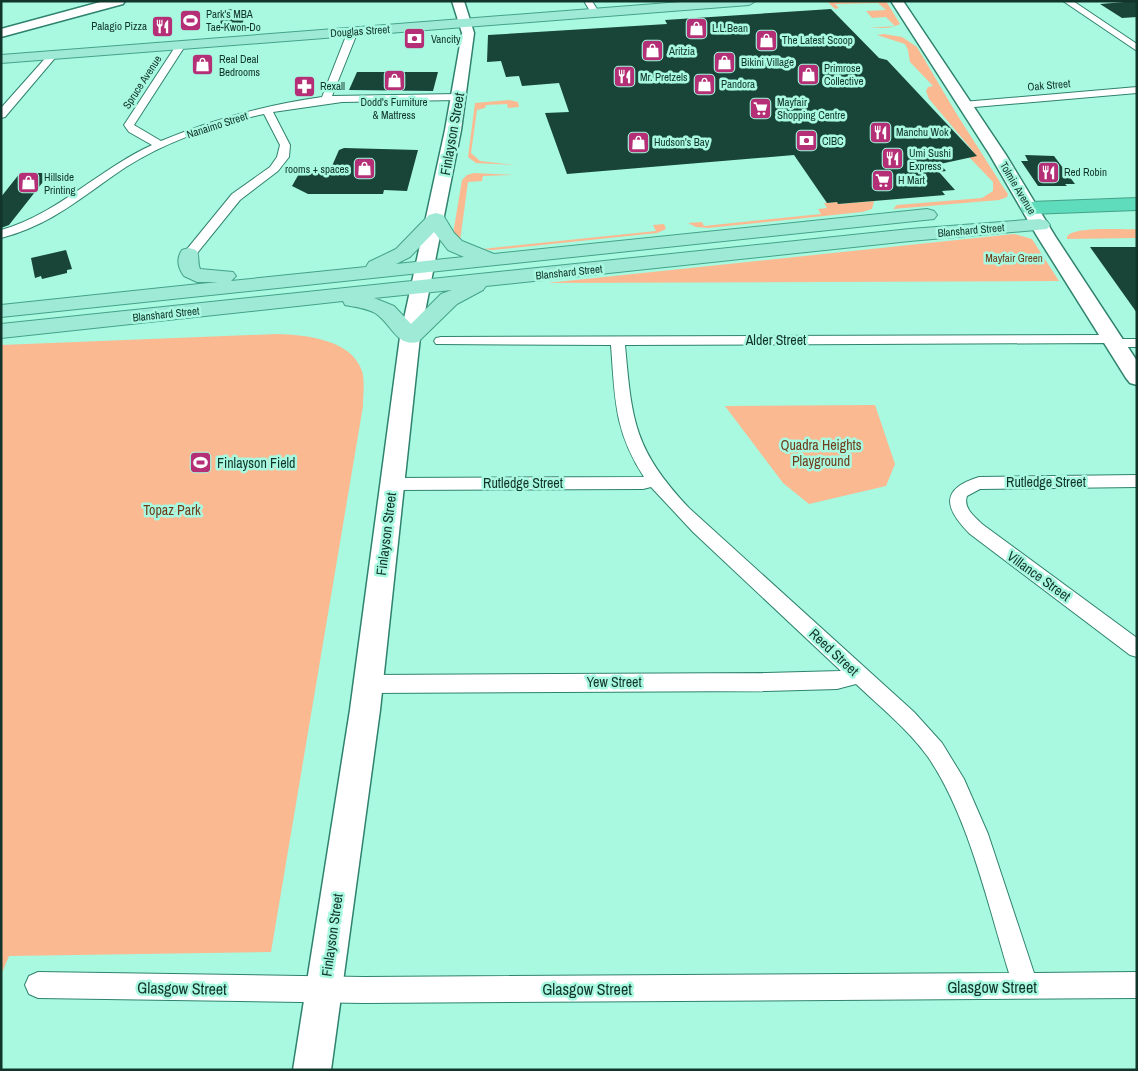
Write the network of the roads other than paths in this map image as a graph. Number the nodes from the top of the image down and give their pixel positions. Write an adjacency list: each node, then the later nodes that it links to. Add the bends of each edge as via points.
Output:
1 (458, 1): 9 (main road, Finlayson Street)
2 (588, 1): 8 (street)
3 (749, 1): 7 (main road, Douglas Street)
4 (897, 1): 19 (main road, Tolmie Avenue)
5 (1067, 1): 13 (street)
6 (116, 2): 11 (main road)
7 (715, 2): 8 (main road, Douglas Street)
8 (596, 14): 9 (main road, Douglas Street)
9 (466, 23): 10 (main road, Douglas Street); 17 (main road, Finlayson Street, via 468,33)
10 (353, 31): 12 (main road, Douglas Street); 18 (street)
11 (1, 33)
12 (180, 46): 14 (main road, Douglas Street); 22 (street, Spruce Avenue, via 129,125)
13 (1137, 48)
14 (52, 56): 15 (main road, Douglas Street); 21 (street)
15 (1, 59)
16 (1137, 90): 19 (street, Oak Street)
17 (458, 97): 18 (street, Nanaimo Street); 28 (main road, Finlayson Street)
18 (326, 100): 20 (street, Nanaimo Street)
19 (963, 104): 27 (main road, Tolmie Avenue)
20 (267, 110): 22 (street, Nanaimo Street); 32 (street, via 285,145 283,158 274,170 236,197)
21 (1, 115)
22 (160, 145): 31 (street, Nanaimo Street, via 111,172 49,217)
23 (891, 203): 29 (main road)
24 (1137, 204): 27 (highway, Blanshard Street)
25 (1007, 209): 27 (main road, Blanshard Street)
26 (943, 213): 29 (main road, Blanshard Street)
27 (1035, 216): 30 (highway, Blanshard Street); 34 (main road, Blanshard Street, via 910,235); 45 (main road, Tolmie Avenue)
28 (436, 219): 33 (main road, Finlayson Street); 34 (main road, via 448,241); 35 (main road, via 398,257)
29 (877, 219): 34 (main road, Blanshard Street)
30 (1137, 222)
31 (1, 234)
32 (189, 254): 36 (main road, via 188,264 197,276 254,276); 38 (main road, via 166,278)
33 (424, 267): 34 (main road, Blanshard Street); 35 (main road, Blanshard Street); 37 (main road, Finlayson Street)
34 (497, 269): 37 (main road, Blanshard Street); 42 (main road, via 449,299)
35 (346, 275): 36 (main road, Blanshard Street)
36 (287, 280): 38 (main road, Blanshard Street)
37 (419, 287): 39 (main road, Blanshard Street); 42 (main road, Finlayson Street)
38 (130, 297): 40 (main road, Blanshard Street)
39 (329, 297): 41 (main road, Blanshard Street); 42 (main road, via 365,301 388,310)
40 (1, 311)
41 (1, 331)
42 (410, 337): 50 (main road, Finlayson Street)
43 (442, 341): 44 (street, Alder Street)
44 (618, 341): 45 (street, Alder Street); 48 (street, Reed Street, via 626,424)
45 (1113, 341): 46 (street, Alder Street); 47 (main road, Tolmie Avenue)
46 (1137, 343)
47 (1137, 378)
48 (653, 480): 50 (street, Rutledge Street, via 643,483); 53 (street, Reed Street)
49 (1137, 481): 51 (street, Rutledge Street, via 979,482)
50 (392, 484): 54 (main road, Finlayson Street)
51 (959, 492): 52 (street, Villance Street, via 959,511 976,529)
52 (1137, 649)
53 (859, 675): 54 (street, Yew Street, via 837,680); 57 (street, Reed Street, via 907,718 934,750 956,786 977,834)
54 (369, 684): 58 (main road, Finlayson Street)
55 (38, 985): 58 (street, Glasgow Street)
56 (1137, 985): 57 (street, Glasgow Street)
57 (1026, 986): 58 (street, Glasgow Street)
58 (324, 990): 59 (main road, Finlayson Street)
59 (312, 1070)

